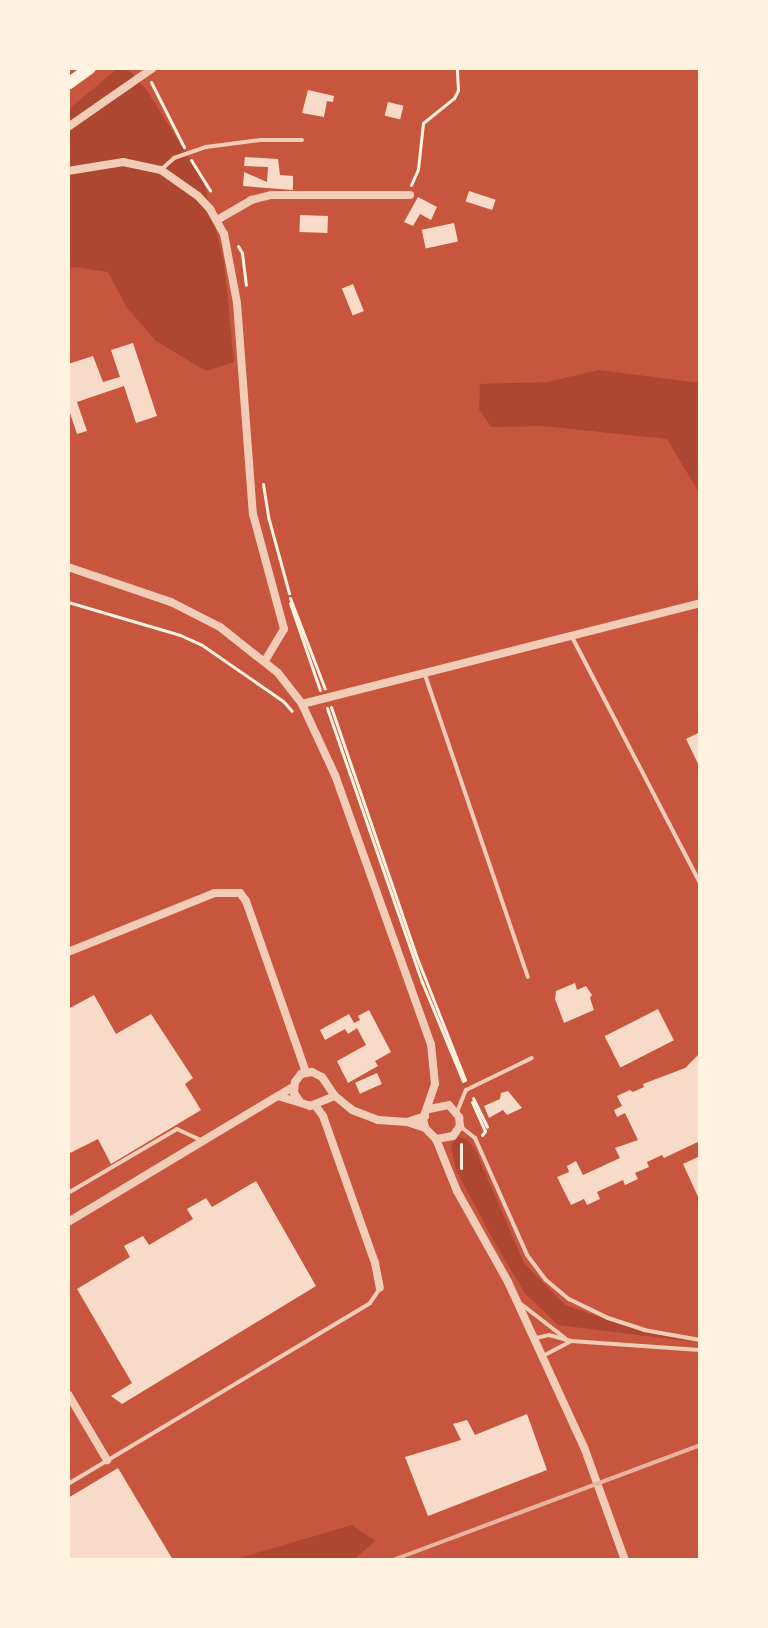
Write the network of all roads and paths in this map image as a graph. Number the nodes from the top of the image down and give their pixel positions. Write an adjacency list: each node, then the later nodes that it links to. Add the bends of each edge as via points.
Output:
1 (90, 68): 4 (main road)
2 (457, 68): 11 (path, via 454,98 423,123)
3 (150, 70): 5 (street); 7 (path)
4 (68, 84)
5 (68, 127)
6 (302, 140): 7 (lane, via 233,142)
7 (187, 152): 8 (lane); 10 (path)
8 (161, 170): 9 (street, via 123,162); 12 (street, via 198,196)
9 (68, 171)
10 (210, 192)
11 (410, 195): 12 (street, via 271,195)
12 (217, 220): 21 (street, via 233,274 253,514 284,629)
13 (236, 240): 14 (path)
14 (245, 296)
15 (259, 480): 23 (path, via 271,544)
16 (68, 567): 21 (street, via 171,602 220,627)
17 (290, 598): 23 (path)
18 (68, 602): 25 (path, via 202,645)
19 (700, 603): 20 (street)
20 (571, 635): 22 (street); 26 (lane)
21 (265, 661): 24 (street)
22 (423, 671): 23 (street); 28 (lane)
23 (326, 698): 24 (street); 34 (path, via 422,982)
24 (302, 704): 31 (street, via 335,775 431,1044)
25 (295, 714)
26 (700, 883)
27 (68, 952): 30 (street, via 215,893 240,893)
28 (528, 977)
29 (532, 1058): 34 (lane)
30 (306, 1072): 32 (street); 33 (street, via 322,1077)
31 (435, 1084): 39 (street); 40 (street)
32 (293, 1087): 35 (street); 37 (street)
33 (327, 1087): 36 (street); 38 (street)
34 (468, 1089): 41 (lane); 44 (path); 50 (path, via 485,1131)
35 (278, 1096): 37 (street); 49 (street)
36 (335, 1096): 38 (street); 42 (street, via 378,1120)
37 (299, 1100): 38 (street)
38 (321, 1101): 55 (street)
39 (443, 1104): 40 (street); 41 (street)
40 (427, 1112): 42 (street); 45 (street)
41 (457, 1112): 43 (street)
42 (407, 1122): 45 (street)
43 (460, 1126): 46 (lane); 48 (street)
44 (487, 1127)
45 (425, 1128): 47 (street)
46 (473, 1136): 50 (lane); 52 (path, via 461,1140)
47 (436, 1139): 48 (street); 51 (street)
48 (448, 1139): 51 (street)
49 (203, 1141): 53 (lane, via 177,1129); 54 (street)
50 (477, 1143): 58 (lane, via 527,1255 546,1280 569,1299 608,1318)
51 (444, 1155): 56 (street, via 457,1191)
52 (464, 1181)
53 (68, 1193)
54 (68, 1222)
55 (380, 1288): 63 (lane, via 370,1303)
56 (517, 1301): 57 (street); 59 (lane)
57 (535, 1340): 59 (lane, via 549,1335); 61 (street)
58 (700, 1340)
59 (571, 1341): 60 (lane); 61 (lane)
60 (700, 1350)
61 (543, 1356): 65 (street)
62 (68, 1394): 63 (street)
63 (107, 1460): 64 (lane)
64 (68, 1484)
65 (625, 1560)

